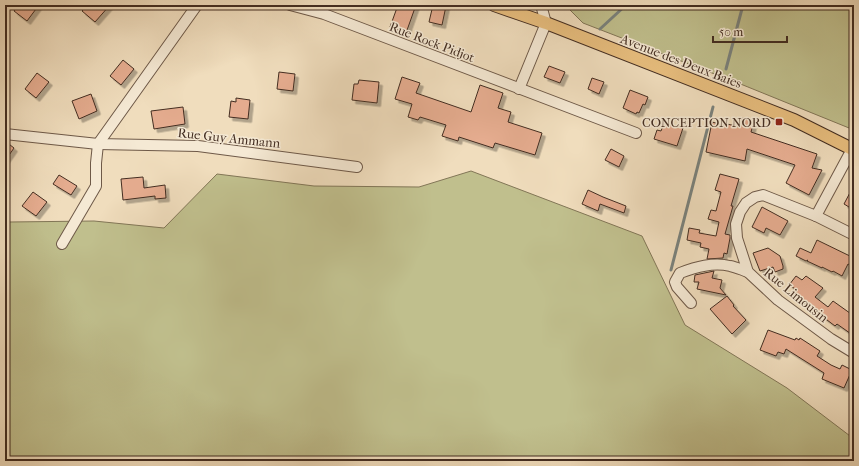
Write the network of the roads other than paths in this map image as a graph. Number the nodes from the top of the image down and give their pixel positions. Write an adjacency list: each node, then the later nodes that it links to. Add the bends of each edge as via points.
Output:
1 (197, 5): 9 (street)
2 (290, 5): 6 (street, Rue Rock Pidjot, via 324,14)
3 (494, 5): 5 (main road, Avenue des Deux Baies)
4 (541, 5): 5 (street)
5 (546, 23): 6 (street); 10 (main road, Avenue des Deux Baies, via 794,120)
6 (519, 89): 7 (street, Rue Rock Pidjot)
7 (636, 133)
8 (5, 134): 9 (street)
9 (98, 144): 11 (street, Rue Guy Ammann, via 198,146); 14 (street, via 96,186)
10 (853, 149): 12 (street)
11 (357, 167)
12 (816, 216): 13 (street, Rue Limousin); 15 (street, Rue Limousin, via 763,195 754,197 746,203 736,224 737,238)
13 (854, 235)
14 (62, 244)
15 (748, 272): 16 (street, via 716,264 680,273 675,282); 17 (street, Rue Limousin, via 778,300)
16 (691, 303)
17 (854, 353)

